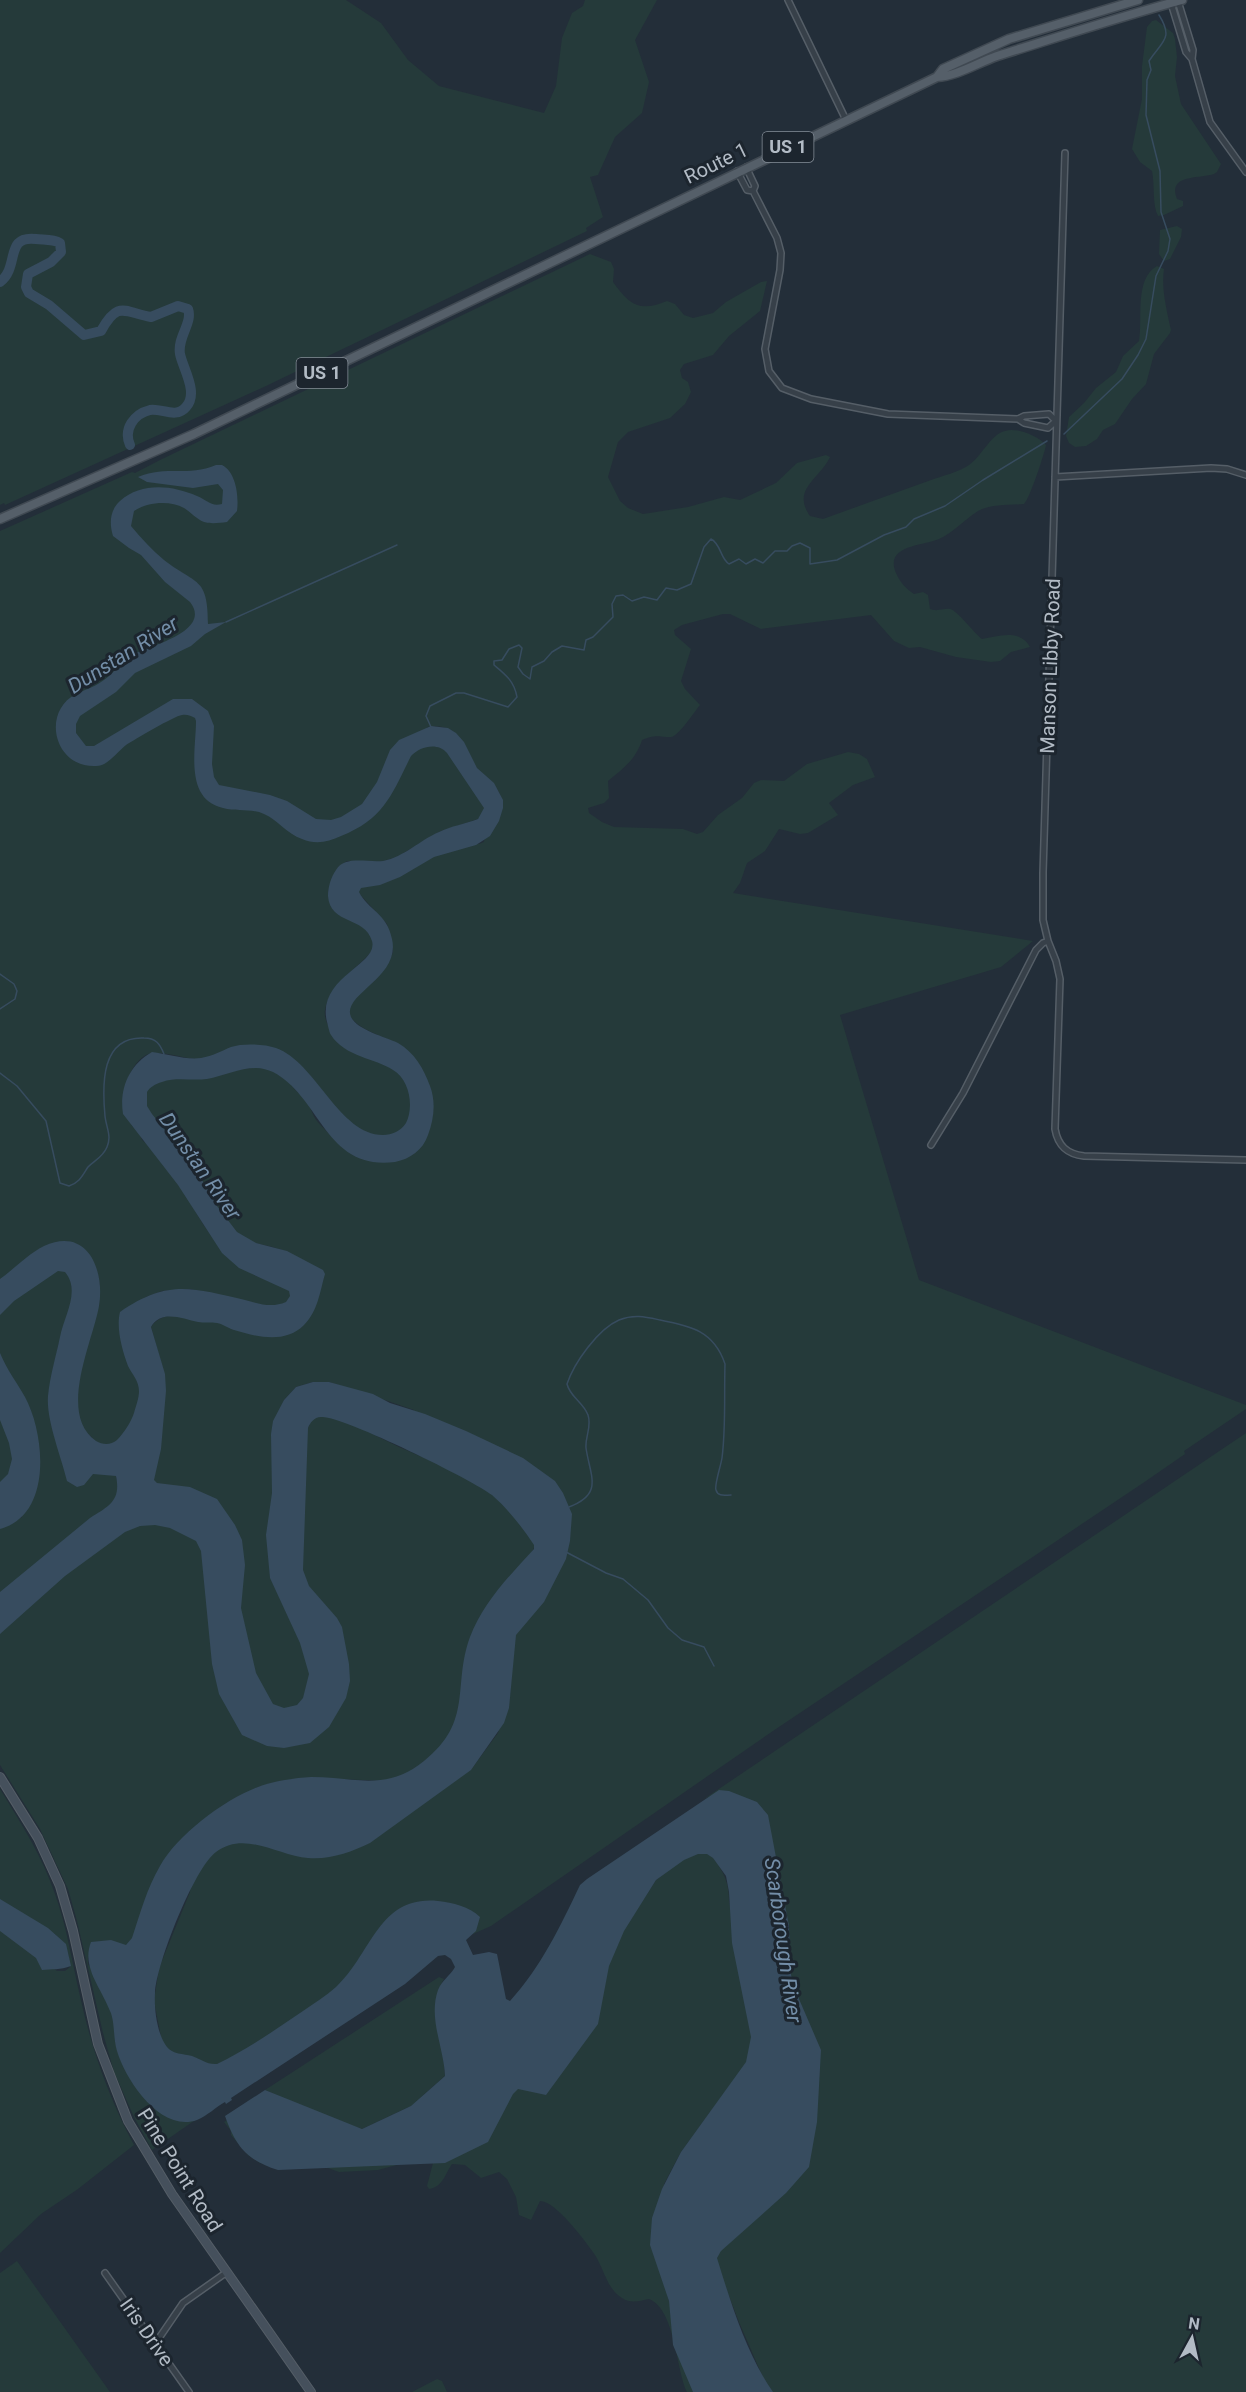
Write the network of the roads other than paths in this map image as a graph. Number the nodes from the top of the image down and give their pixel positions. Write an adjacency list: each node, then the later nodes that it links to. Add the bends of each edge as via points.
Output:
1 (788, 0): 5 (street)
2 (1138, 0): 4 (main road, Route 1 / US 1, via 1009,39 943,69)
3 (1176, 1): 4 (main road, Route 1 / US 1, via 987,60 948,76); 9 (street, via 1186,51 1208,119)
4 (937, 76): 5 (main road, Route 1 / US 1)
5 (846, 120): 7 (main road, Route 1 / US 1)
6 (1065, 153): 12 (street, Manson Libby Road)
7 (746, 167): 8 (main road, Route 1 / US 1); 10 (street, via 755,186)
8 (737, 171): 10 (street, via 747,190); 15 (main road, Route 1 / US 1, via 194,434)
9 (1246, 172)
10 (753, 191): 11 (street, via 781,253 765,349 768,368 783,388 802,397 888,414)
11 (1018, 419): 12 (street, via 1049,414); 12 (street, via 1048,428)
12 (1056, 421): 14 (street, Manson Libby Road)
13 (1246, 475): 14 (street, via 1211,468)
14 (1055, 477): 16 (street, Manson Libby Road, via 1043,910)
15 (0, 519)
16 (1048, 941): 17 (street, via 1036,951 963,1093); 18 (street, Manson Libby Road, via 1059,974 1055,1129 1062,1147 1084,1156)
17 (931, 1145)
18 (1246, 1160)
19 (0, 1778): 20 (main road, Pine Point Road, via 38,1838 60,1886 101,2056 122,2108 149,2159)
20 (227, 2272): 22 (street, via 183,2303); 24 (main road, Pine Point Road)
21 (105, 2273): 22 (street, Iris Drive)
22 (155, 2344): 23 (street, Iris Drive)
23 (189, 2392)
24 (311, 2392)

